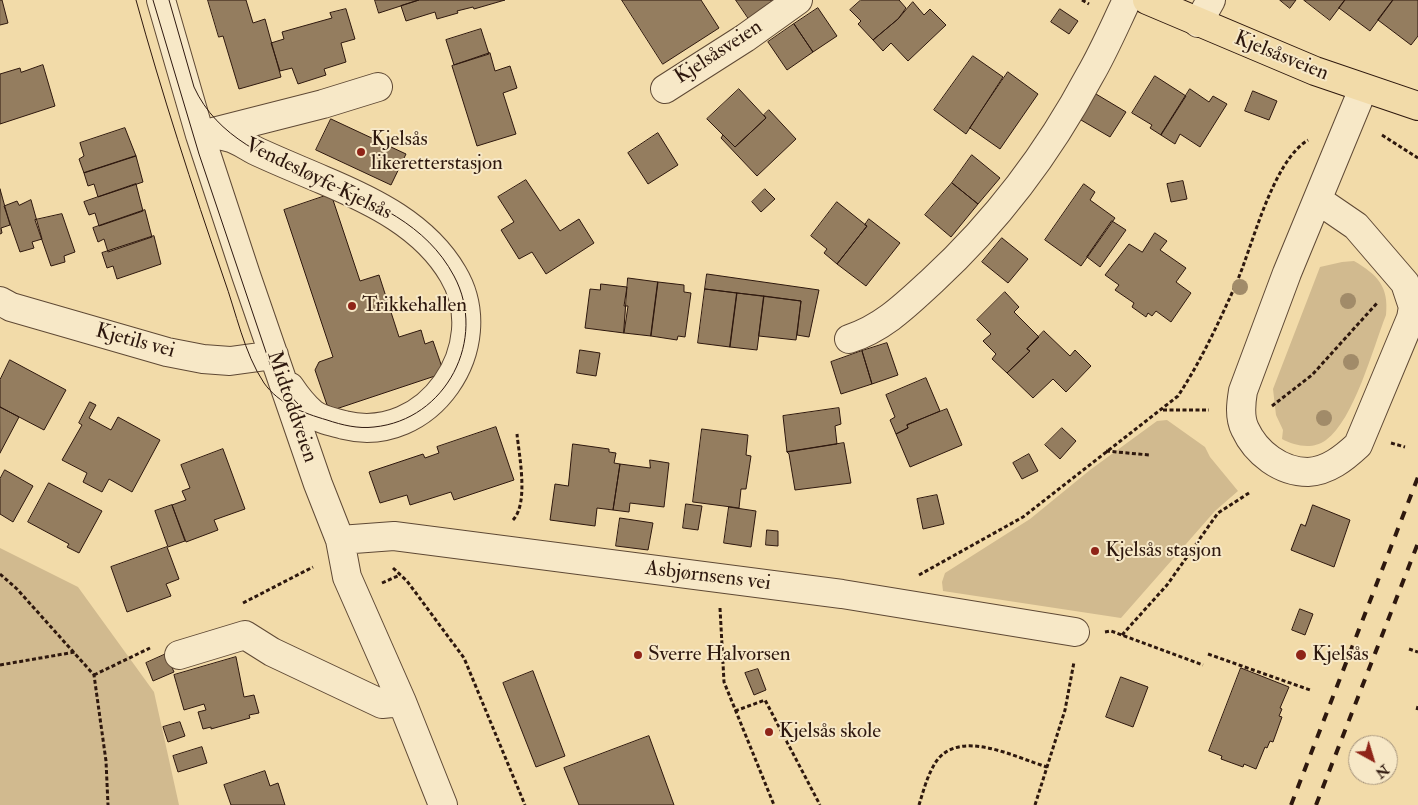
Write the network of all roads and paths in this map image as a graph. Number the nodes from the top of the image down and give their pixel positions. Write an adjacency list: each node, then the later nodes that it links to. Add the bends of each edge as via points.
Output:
1 (161, 0): 12 (street, Midtoddveien)
2 (798, 0): 9 (street, Kjelsåsveien)
3 (1082, 0): 6 (path)
4 (1127, 0): 19 (street, via 1063,122 1031,171 992,219 897,314 869,333)
5 (1147, 0): 7 (main road, Kjelsåsveien)
6 (1089, 4)
7 (1204, 12): 10 (main road, Kjelsåsveien)
8 (378, 87): 12 (street)
9 (665, 89)
10 (1363, 89): 11 (main road, Kjelsåsveien); 16 (street)
11 (1418, 106)
12 (200, 135): 20 (street, Midtoddveien); 20 (street, Vendesløyfe Kjelsås, via 229,137 381,207 435,250 450,268 460,288 467,317 466,339 460,360 442,392 413,415 373,427 329,421 313,414)
13 (1382, 135): 15 (path)
14 (1315, 136): 21 (path, via 1292,153 1278,177 1236,284 1206,346 1178,396)
15 (1418, 158)
16 (1318, 200): 17 (street, via 1356,226); 23 (street, via 1243,391 1240,408)
17 (1400, 278): 23 (path, via 1312,375); 23 (street, via 1410,294 1411,318 1358,445 1345,458 1308,472 1287,468 1267,459)
18 (0, 301): 20 (street, Kjetils vei, via 11,307 167,352 203,359)
19 (849, 339)
20 (277, 364): 29 (street, Midtoddveien)
21 (1163, 410): 22 (path); 25 (path)
22 (1209, 410)
23 (1244, 428)
24 (517, 434): 28 (path, via 522,493 516,517)
25 (1106, 451): 26 (path); 31 (path, via 1023,517)
26 (1149, 455)
27 (1249, 493): 35 (path, via 1218,513 1167,585)
28 (511, 522)
29 (340, 540): 34 (street, Asbjørnsens vei, via 402,537 842,594); 44 (street, Midtoddveien, via 347,577)
30 (0, 574): 37 (path)
31 (913, 578)
32 (374, 587): 49 (path, via 400,575 464,658)
33 (720, 607): 45 (path, via 724,682)
34 (1075, 632): 35 (path, via 1112,631); 46 (path, via 1073,671 1065,710)
35 (1122, 635): 42 (path)
36 (1409, 649): 38 (path)
37 (75, 652): 41 (path); 47 (path, via 94,675 106,761)
38 (1418, 652)
39 (1208, 654): 43 (path)
40 (179, 655): 44 (street, via 245,635 272,652 382,704)
41 (0, 665)
42 (1203, 665)
43 (1310, 690)
44 (402, 702): 48 (street, Midtoddveien)
45 (735, 711): 50 (path); 51 (path, via 765,700)
46 (1047, 767): 52 (path, via 974,744 952,748 933,766); 53 (path)
47 (108, 805)
48 (443, 805)
49 (524, 805)
50 (774, 805)
51 (820, 805)
52 (919, 805)
53 (1034, 805)

